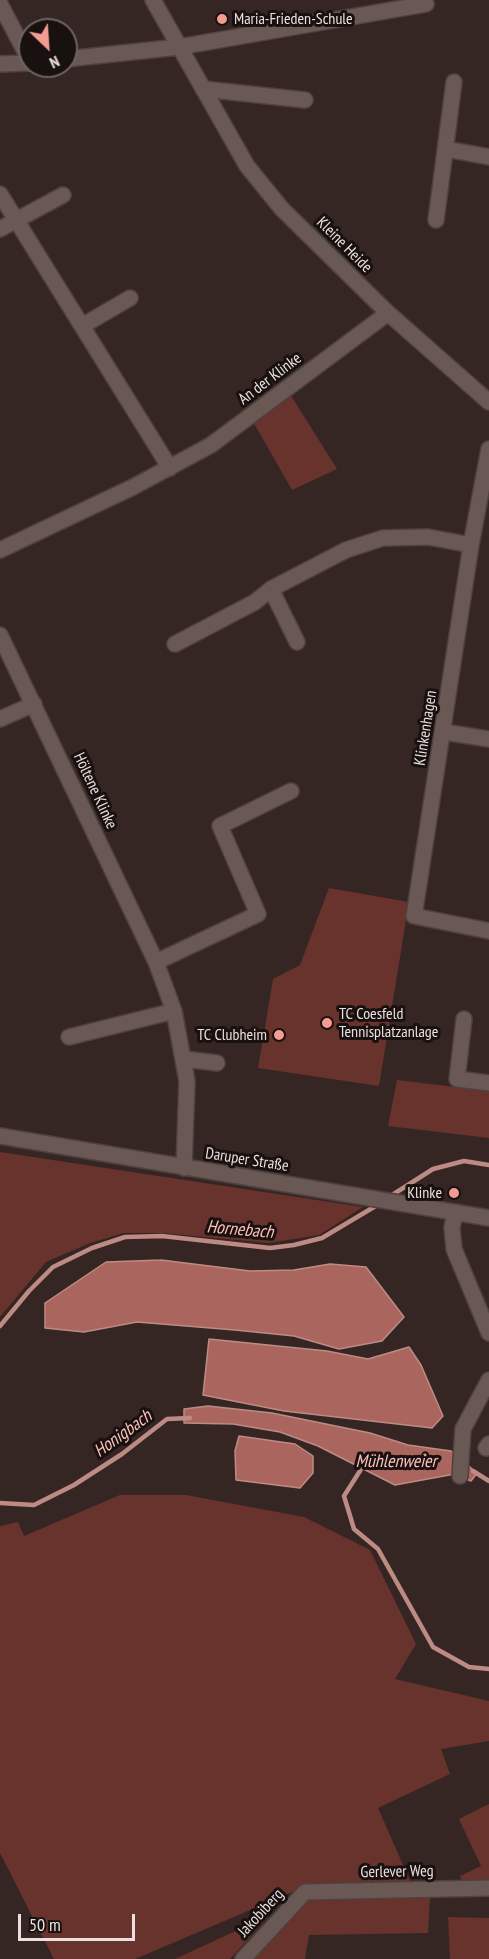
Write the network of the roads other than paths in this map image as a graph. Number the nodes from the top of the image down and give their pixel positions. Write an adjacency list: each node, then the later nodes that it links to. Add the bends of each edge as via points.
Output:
1 (153, 0): 5 (street, Kleine Heide)
2 (0, 4): 4 (street)
3 (426, 4): 5 (street)
4 (18, 39)
5 (179, 48): 6 (street); 10 (street, Kleine Heide)
6 (78, 58)
7 (18, 63): 8 (street)
8 (0, 64)
9 (454, 82): 12 (street)
10 (203, 89): 11 (street); 20 (street, Kleine Heide, via 247,166 282,209)
11 (305, 100)
12 (446, 149): 13 (street); 17 (street)
13 (489, 157)
14 (0, 194): 16 (street)
15 (63, 195): 16 (street)
16 (16, 220): 18 (street); 21 (street)
17 (436, 220)
18 (0, 230)
19 (130, 298): 21 (street)
20 (387, 313): 22 (street, Kleine Heide); 24 (street, An der Klinke, via 249,418)
21 (82, 326): 24 (street)
22 (489, 402)
23 (489, 449): 25 (street, Klinkenhagen)
24 (170, 468): 26 (street, An der Klinke)
25 (471, 545): 27 (street, via 428,537 383,538 346,550); 33 (street, Klinkenhagen)
26 (0, 550)
27 (271, 589): 29 (street); 30 (street, via 255,602)
28 (0, 635): 31 (street, Höltene Klinke)
29 (297, 642)
30 (175, 644)
31 (34, 704): 32 (street); 37 (street, Höltene Klinke)
32 (0, 719)
33 (444, 732): 34 (street); 36 (street, Klinkenhagen, via 414,916)
34 (489, 739)
35 (291, 791): 37 (street, via 220,826 258,914)
36 (489, 931)
37 (156, 962): 38 (street, Höltene Klinke)
38 (174, 1011): 40 (street); 41 (street, Höltene Klinke)
39 (464, 1019): 43 (street, via 458,1079)
40 (69, 1037)
41 (184, 1059): 42 (street); 45 (street, Höltene Klinke)
42 (217, 1063)
43 (489, 1083)
44 (0, 1136): 45 (street, Daruper Straße)
45 (184, 1168): 46 (street, Daruper Straße)
46 (454, 1212): 47 (street, Daruper Straße); 48 (street, via 454,1249)
47 (489, 1218)
48 (489, 1333)
49 (489, 1380): 50 (street, via 463,1429)
50 (460, 1476)
51 (489, 1888): 52 (street, Gerlever Weg)
52 (305, 1892): 53 (street, Jakobiberg)
53 (243, 1959)

